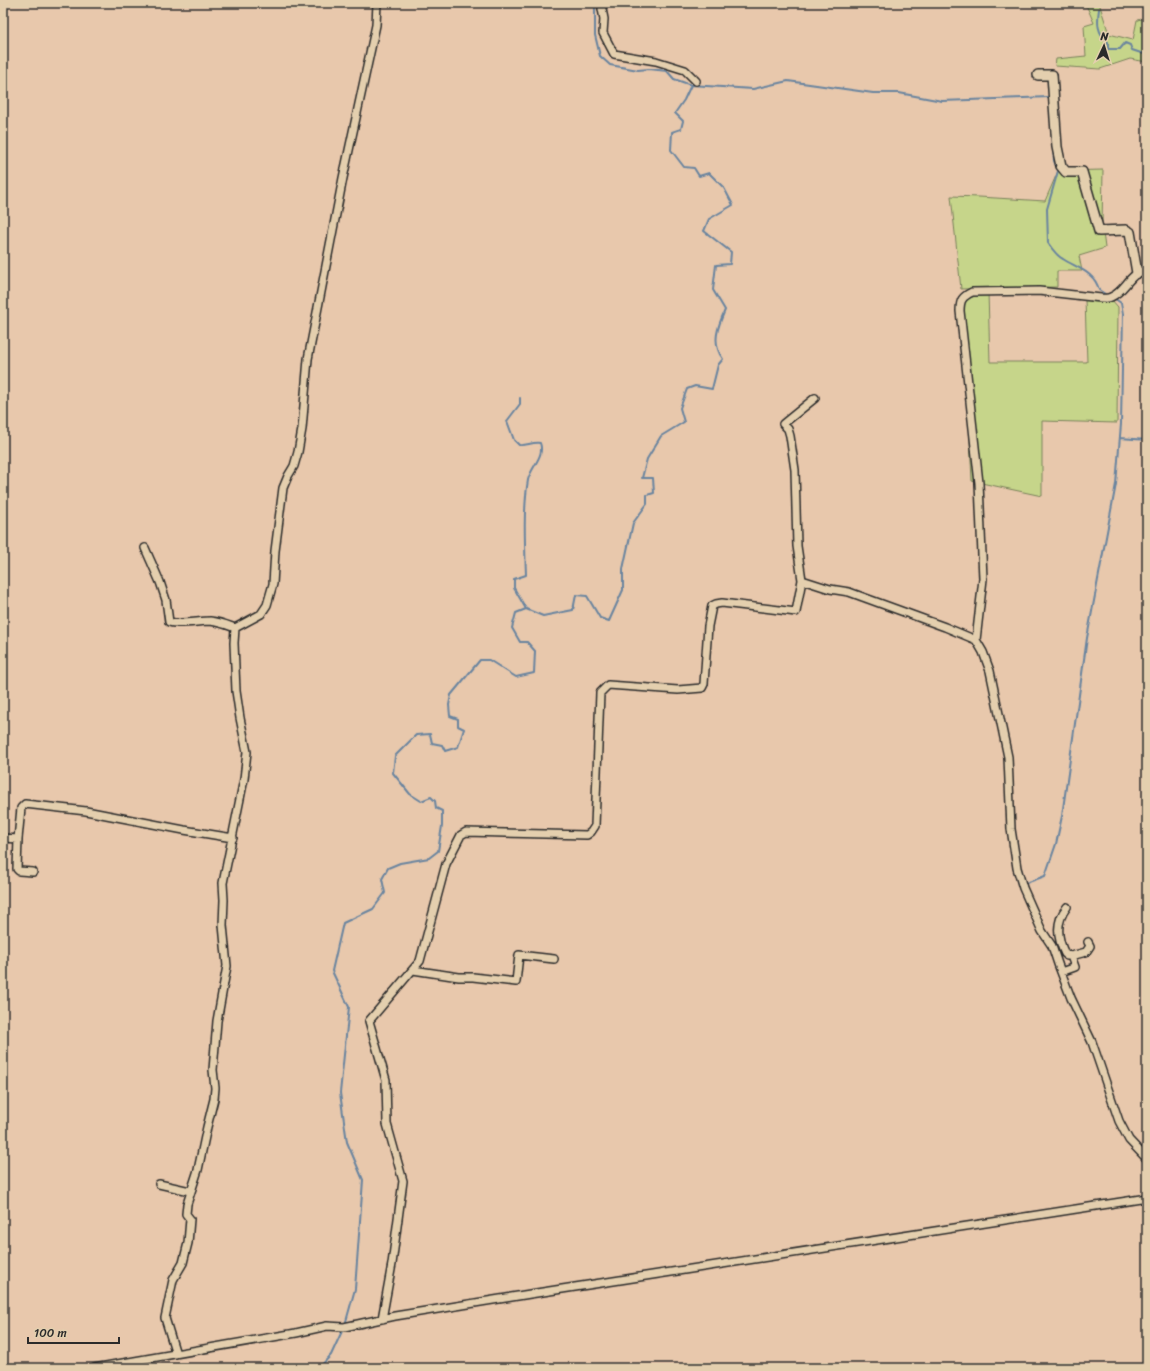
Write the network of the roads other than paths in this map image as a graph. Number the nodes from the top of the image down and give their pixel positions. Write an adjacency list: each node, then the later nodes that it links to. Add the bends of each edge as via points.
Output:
1 (376, 3): 10 (street, via 376,25 308,358 298,452 283,488 273,584 268,605 261,614)
2 (602, 3): 4 (street, via 603,33 614,54 656,61 685,70)
3 (1038, 75): 6 (street, via 1052,75 1056,140 1061,166 1066,172 1082,172 1099,231 1130,232)
4 (696, 81)
5 (1147, 270): 6 (street)
6 (1137, 273): 11 (street, via 1110,298 1039,291 972,292 963,296 961,300 962,339 979,484 983,579)
7 (815, 398): 9 (street, via 783,424 790,436 795,470 797,546)
8 (145, 548): 10 (street, via 166,600 169,622 221,622)
9 (802, 580): 11 (street, via 849,592); 21 (street, via 796,612 722,603 712,606 702,688 678,690 608,685 604,688 600,693 596,811 591,832 587,835 466,832 461,835 446,864 420,961)
10 (235, 628): 13 (street, via 236,691 247,752)
11 (976, 640): 20 (street, via 990,670 1008,757 1011,829 1017,868 1023,888)
12 (3, 838): 14 (street)
13 (233, 838): 14 (street, via 25,804 21,808); 25 (street, via 223,883 223,925 227,966 217,1021 213,1070 214,1099 198,1170)
14 (18, 839): 15 (street, via 17,869)
15 (33, 872)
16 (1067, 907): 18 (street, via 1060,919 1058,933 1065,954)
17 (1088, 942): 18 (street, via 1090,946 1086,952)
18 (1071, 956): 20 (street); 22 (street, via 1076,967)
19 (554, 959): 21 (street, via 519,955 516,982)
20 (1056, 959): 22 (street)
21 (413, 970): 27 (street, via 370,1021 386,1080 387,1124 403,1181)
22 (1061, 972): 23 (street, via 1092,1042 1119,1121 1129,1140)
23 (1147, 1159)
24 (159, 1184): 25 (street)
25 (190, 1192): 28 (street, via 186,1214 190,1220 188,1243 183,1263 173,1280 165,1318)
26 (1147, 1198): 27 (street)
27 (382, 1319): 28 (street, via 344,1327 327,1326)
28 (176, 1354): 29 (street)
29 (94, 1368)

